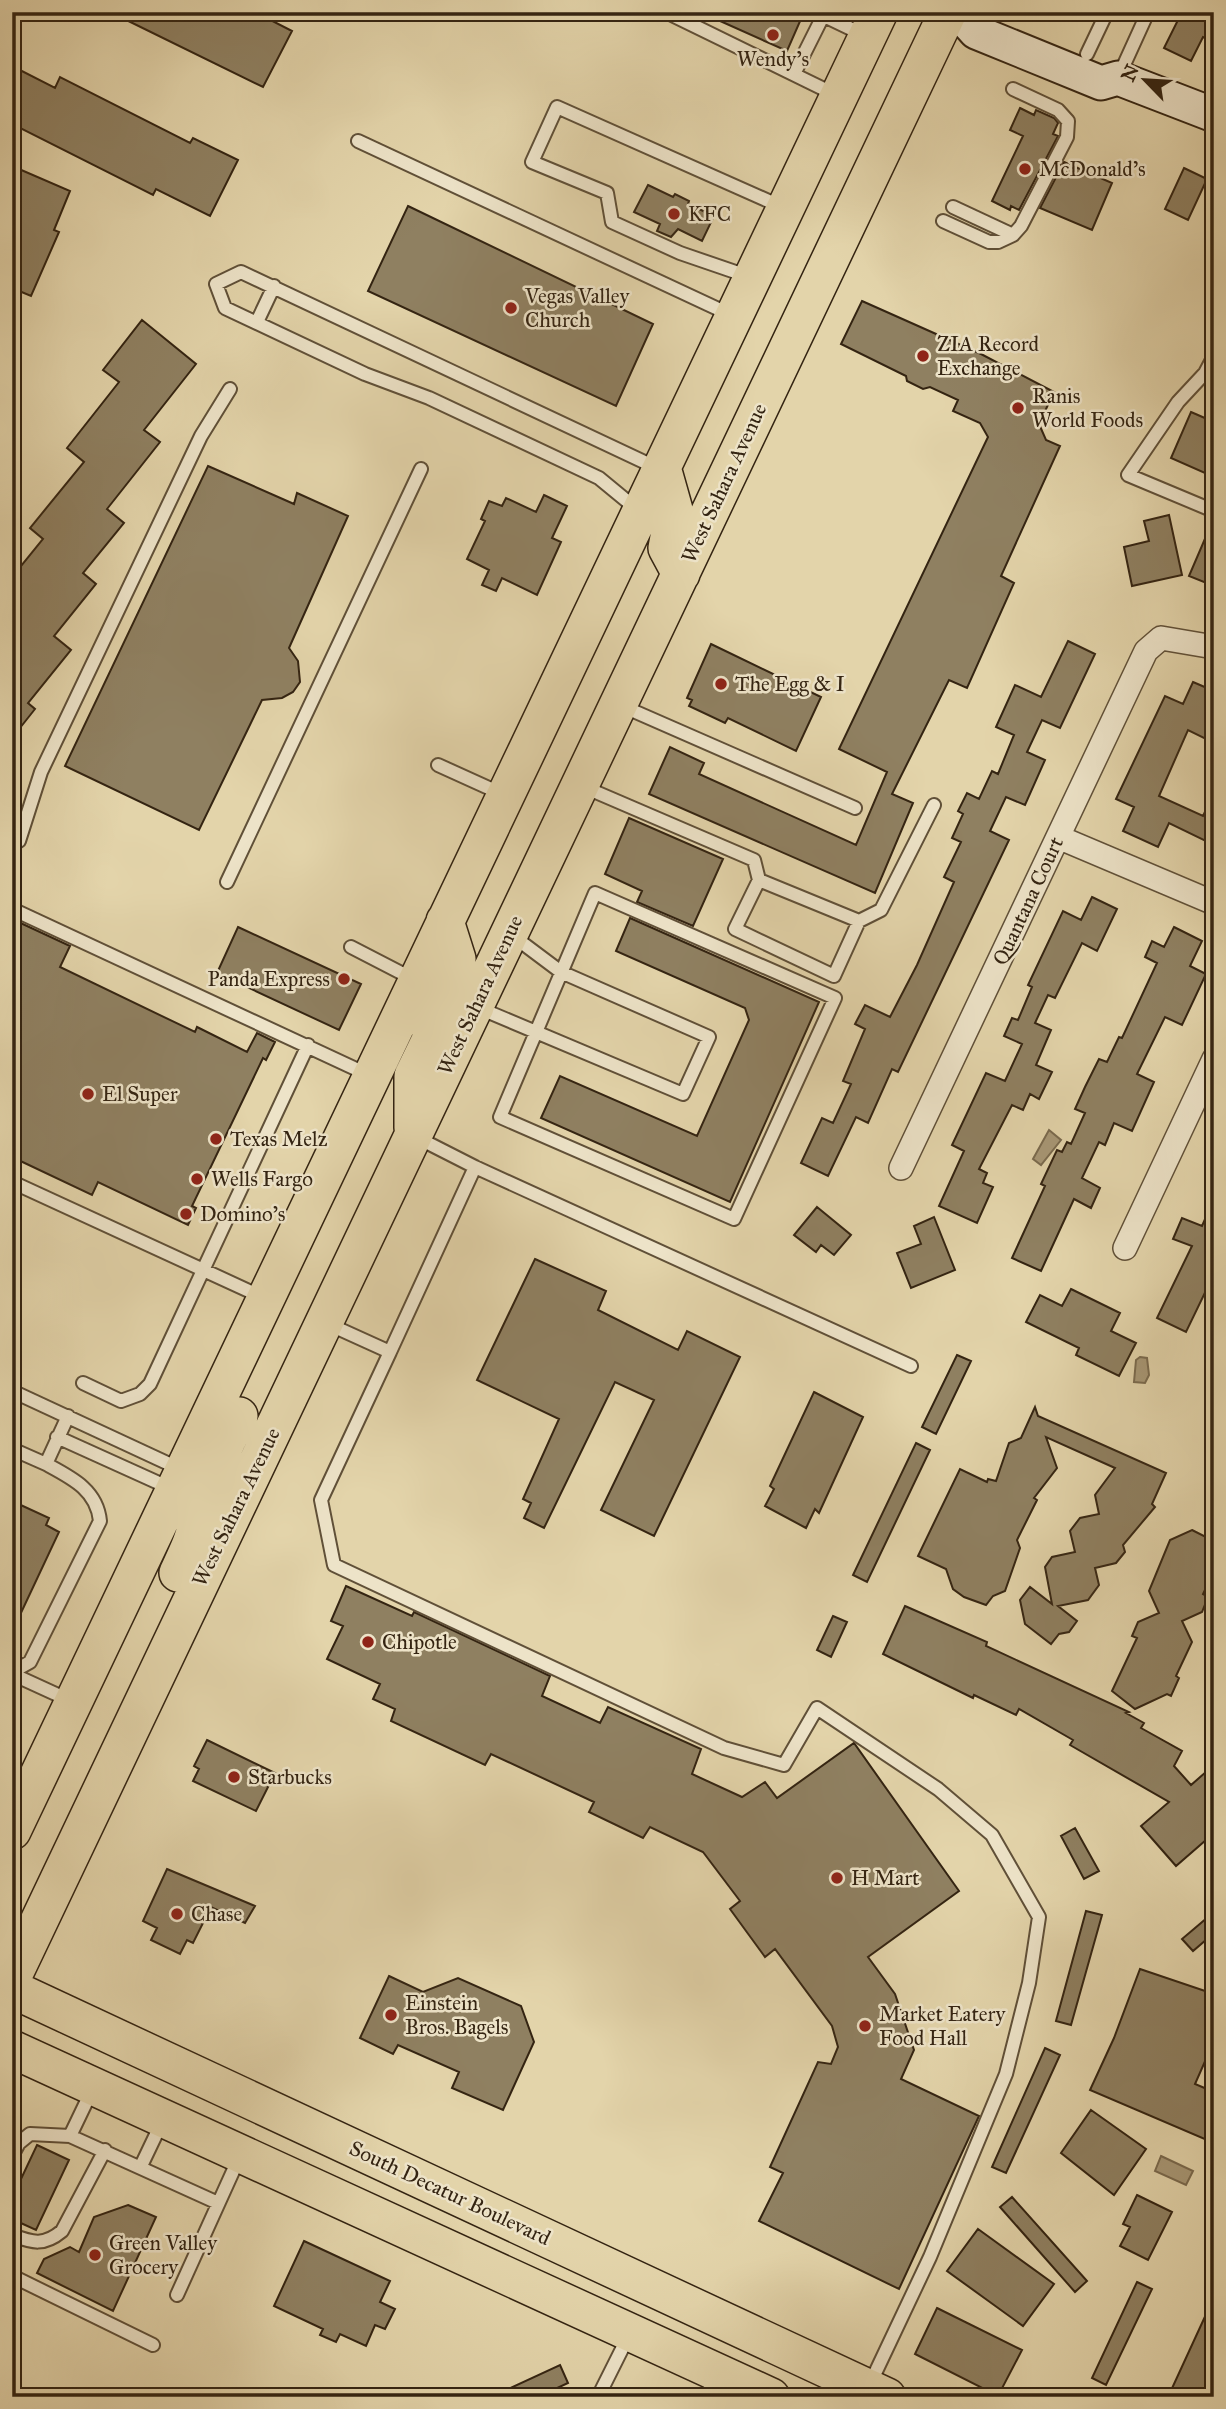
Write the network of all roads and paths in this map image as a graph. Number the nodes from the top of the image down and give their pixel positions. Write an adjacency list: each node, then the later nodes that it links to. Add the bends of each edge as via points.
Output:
1 (666, 12): 10 (lane)
2 (948, 12): 30 (main road, West Sahara Avenue)
3 (958, 12): 11 (main road, via 976,32 1089,79 1101,83)
4 (988, 12): 9 (main road)
5 (1107, 12): 9 (lane)
6 (1148, 12): 11 (lane)
7 (820, 14): 8 (lane); 10 (lane)
8 (873, 24): 13 (main road)
9 (1087, 54): 11 (main road, via 1110,63)
10 (794, 74): 13 (lane)
11 (1118, 78): 14 (main road)
12 (1013, 89): 19 (lane, via 1058,110 1068,121 1067,137)
13 (839, 97): 17 (main road)
14 (1214, 115)
15 (358, 141): 22 (lane)
16 (953, 206): 19 (lane)
17 (785, 209): 20 (main road); 20 (lane, via 557,107 532,162 607,193 612,222 680,253)
18 (943, 221): 19 (lane, via 989,242)
19 (1013, 234)
20 (752, 278): 22 (main road)
21 (274, 286): 23 (lane); 23 (lane, via 241,272 216,284 225,308); 28 (lane)
22 (734, 317): 26 (main road)
23 (257, 322): 31 (lane, via 599,478)
24 (1214, 356): 29 (lane, via 1128,475)
25 (230, 389): 41 (lane, via 201,436 41,772)
26 (682, 426): 28 (main road); 30 (main road, via 692,461 689,496)
27 (421, 469): 43 (lane)
28 (663, 471): 31 (main road); 32 (main road, via 674,510 667,548)
29 (1214, 511)
30 (710, 512): 32 (main road, West Sahara Avenue)
31 (642, 514): 37 (main road)
32 (681, 574): 34 (main road, West Sahara Avenue)
33 (1214, 647): 40 (street, Quantana Court, via 1161,638 1146,651)
34 (619, 705): 36 (main road, West Sahara Avenue); 39 (lane)
35 (438, 765): 37 (lane)
36 (580, 785): 42 (lane, via 754,860); 48 (main road, West Sahara Avenue)
37 (505, 796): 46 (main road)
38 (934, 805): 47 (lane, via 881,910)
39 (855, 808)
40 (1058, 836): 44 (street); 59 (street, Quantana Court)
41 (19, 841)
42 (759, 880): 47 (lane); 47 (lane, via 735,929 834,975)
43 (227, 882)
44 (1214, 903)
45 (12, 909): 54 (lane)
46 (445, 921): 51 (main road); 52 (main road, via 457,959 453,994)
47 (859, 921)
48 (510, 934): 50 (lane); 52 (main road, West Sahara Avenue)
49 (351, 947): 51 (lane)
50 (561, 972): 53 (lane); 53 (lane, via 709,1037 683,1094); 53 (lane, via 595,893 835,998 734,1219 500,1117)
51 (417, 981): 56 (main road); 57 (main road, via 431,994 436,1008 430,1041 413,1076)
52 (475, 1007): 53 (lane); 57 (main road, West Sahara Avenue)
53 (536, 1033)
54 (308, 1045): 56 (lane); 62 (lane)
55 (1214, 1059): 61 (street)
56 (371, 1076): 63 (main road)
57 (413, 1136): 58 (lane); 64 (main road, West Sahara Avenue)
58 (475, 1167): 66 (lane); 67 (lane)
59 (901, 1168)
60 (12, 1182): 62 (lane)
61 (1125, 1248)
62 (203, 1270): 63 (lane); 68 (lane, via 150,1384 140,1394 121,1401)
63 (265, 1298): 65 (main road)
64 (324, 1322): 66 (lane); 75 (main road, West Sahara Avenue)
65 (242, 1352): 74 (main road); 75 (main road, via 240,1415 215,1471 218,1492)
66 (390, 1352): 102 (lane, via 321,1500 334,1565 724,1748 784,1765 817,1708 938,1789 992,1835 1039,1917 1030,1983 1006,2074)
67 (911, 1366)
68 (83, 1383)
69 (12, 1391): 70 (lane)
70 (68, 1416): 71 (lane); 74 (lane)
71 (57, 1437): 73 (lane); 74 (lane)
72 (12, 1449): 73 (lane)
73 (46, 1464): 76 (lane, via 89,1492 98,1505 100,1521 30,1662)
74 (180, 1481): 77 (main road, via 198,1501 196,1533 163,1605); 78 (main road)
75 (232, 1516): 77 (main road, West Sahara Avenue)
76 (12, 1673): 78 (lane)
77 (153, 1679): 80 (main road, West Sahara Avenue)
78 (74, 1702): 79 (main road)
79 (12, 1831)
80 (12, 1978)
81 (12, 1989): 92 (main road, South Decatur Boulevard)
82 (12, 2049): 83 (main road)
83 (94, 2086): 84 (main road); 85 (lane)
84 (164, 2118): 87 (main road); 89 (lane)
85 (70, 2136): 86 (lane); 88 (lane, via 30,2134)
86 (105, 2150): 89 (lane); 93 (lane, via 62,2231 36,2244)
87 (241, 2153): 90 (lane); 91 (main road)
88 (12, 2156)
89 (141, 2166): 90 (lane)
90 (218, 2203): 96 (lane)
91 (352, 2204): 92 (main road, via 389,2209 502,2247 511,2245); 95 (main road)
92 (527, 2229): 97 (main road, South Decatur Boulevard)
93 (12, 2235)
94 (12, 2276): 99 (lane)
95 (512, 2277): 97 (main road, via 520,2264 530,2262 596,2289); 98 (main road)
96 (177, 2295)
97 (679, 2299): 100 (main road, South Decatur Boulevard)
98 (631, 2332): 101 (main road); 103 (lane)
99 (153, 2345)
100 (804, 2358): 102 (main road, South Decatur Boulevard); 105 (main road)
101 (712, 2384): 104 (main road)
102 (878, 2392)
103 (598, 2397)
104 (771, 2397)
105 (790, 2397)

